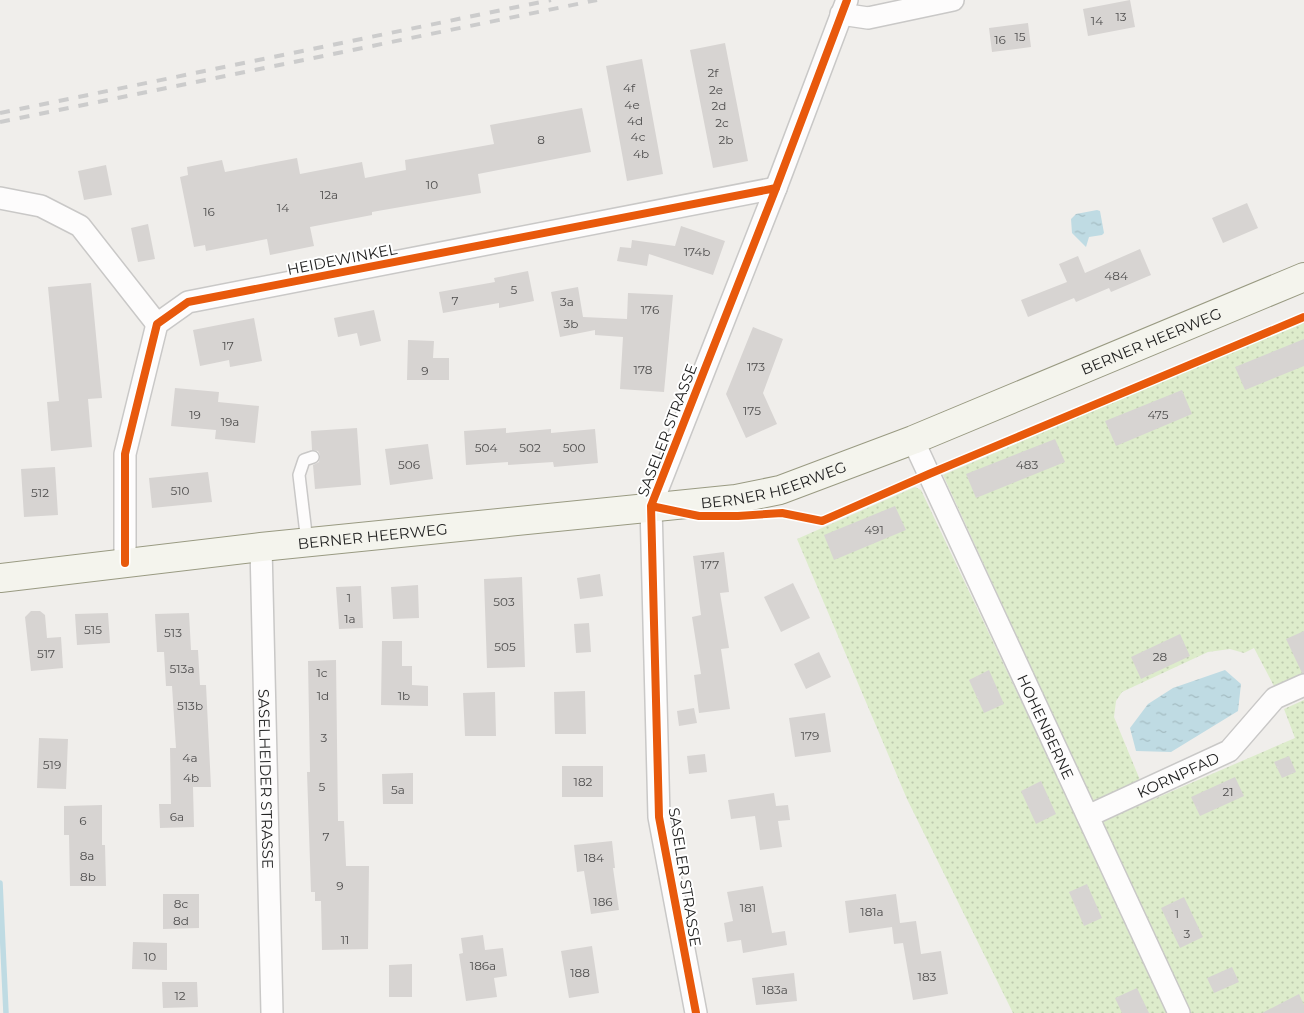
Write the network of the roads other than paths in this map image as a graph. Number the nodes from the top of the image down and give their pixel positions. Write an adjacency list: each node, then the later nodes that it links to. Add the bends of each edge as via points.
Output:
1 (953, 0): 2 (street, via 868,18)
2 (844, 7): 3 (street, SASELER STRASSE)
3 (776, 188): 6 (street, HEIDEWINKEL, via 188,302); 9 (street, SASELER STRASSE)
4 (0, 198): 6 (street, via 41,206 80,226)
5 (1304, 277): 7 (main road, BERNER HEERWEG)
6 (157, 324): 12 (street, via 125,454)
7 (913, 440): 9 (main road, BERNER HEERWEG, via 780,490); 15 (street, HOHENBERNE)
8 (313, 457): 10 (lane, via 304,460 299,475)
9 (652, 506): 10 (main road, BERNER HEERWEG); 17 (street, SASELER STRASSE, via 659,817)
10 (306, 542): 11 (main road, BERNER HEERWEG)
11 (261, 547): 12 (main road, BERNER HEERWEG); 16 (street, SASELHEIDER STRASSE)
12 (125, 563): 13 (main road, BERNER HEERWEG)
13 (0, 578)
14 (1304, 685): 15 (street, KORNPFAD, via 1275,698 1229,751)
15 (1088, 816): 18 (street, HOHENBERNE)
16 (272, 1013)
17 (696, 1013)
18 (1179, 1013)

